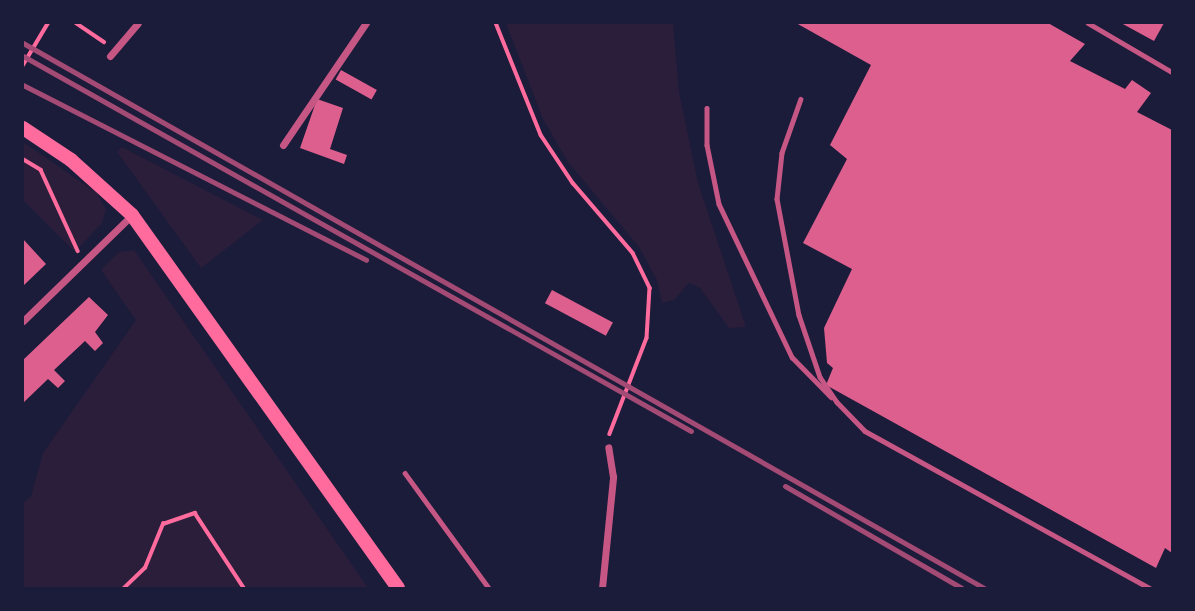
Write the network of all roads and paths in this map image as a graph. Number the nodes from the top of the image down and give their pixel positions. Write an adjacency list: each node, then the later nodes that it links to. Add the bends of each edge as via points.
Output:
1 (48, 23): 9 (path)
2 (76, 23): 7 (path)
3 (138, 23): 8 (street)
4 (366, 23): 14 (street)
5 (496, 23): 20 (path, via 541,135 573,183 633,253 650,288 647,338)
6 (1088, 23): 10 (lane)
7 (108, 44)
8 (110, 57)
9 (23, 65)
10 (1172, 72)
11 (801, 99): 19 (lane, via 782,153 777,199 799,315 820,377)
12 (707, 108): 19 (lane, via 707,145 719,204 792,357)
13 (23, 128): 16 (main road, via 71,160)
14 (284, 145)
15 (23, 159): 17 (path, via 41,170 73,235)
16 (132, 215): 17 (street); 24 (main road)
17 (81, 264): 18 (street)
18 (23, 321)
19 (837, 402): 27 (lane, via 865,430)
20 (608, 447): 26 (street, via 613,477)
21 (405, 473): 25 (lane)
22 (124, 588): 23 (path, via 145,568 163,524 195,513)
23 (244, 588)
24 (398, 588)
25 (489, 588)
26 (602, 588)
27 (1149, 588)

